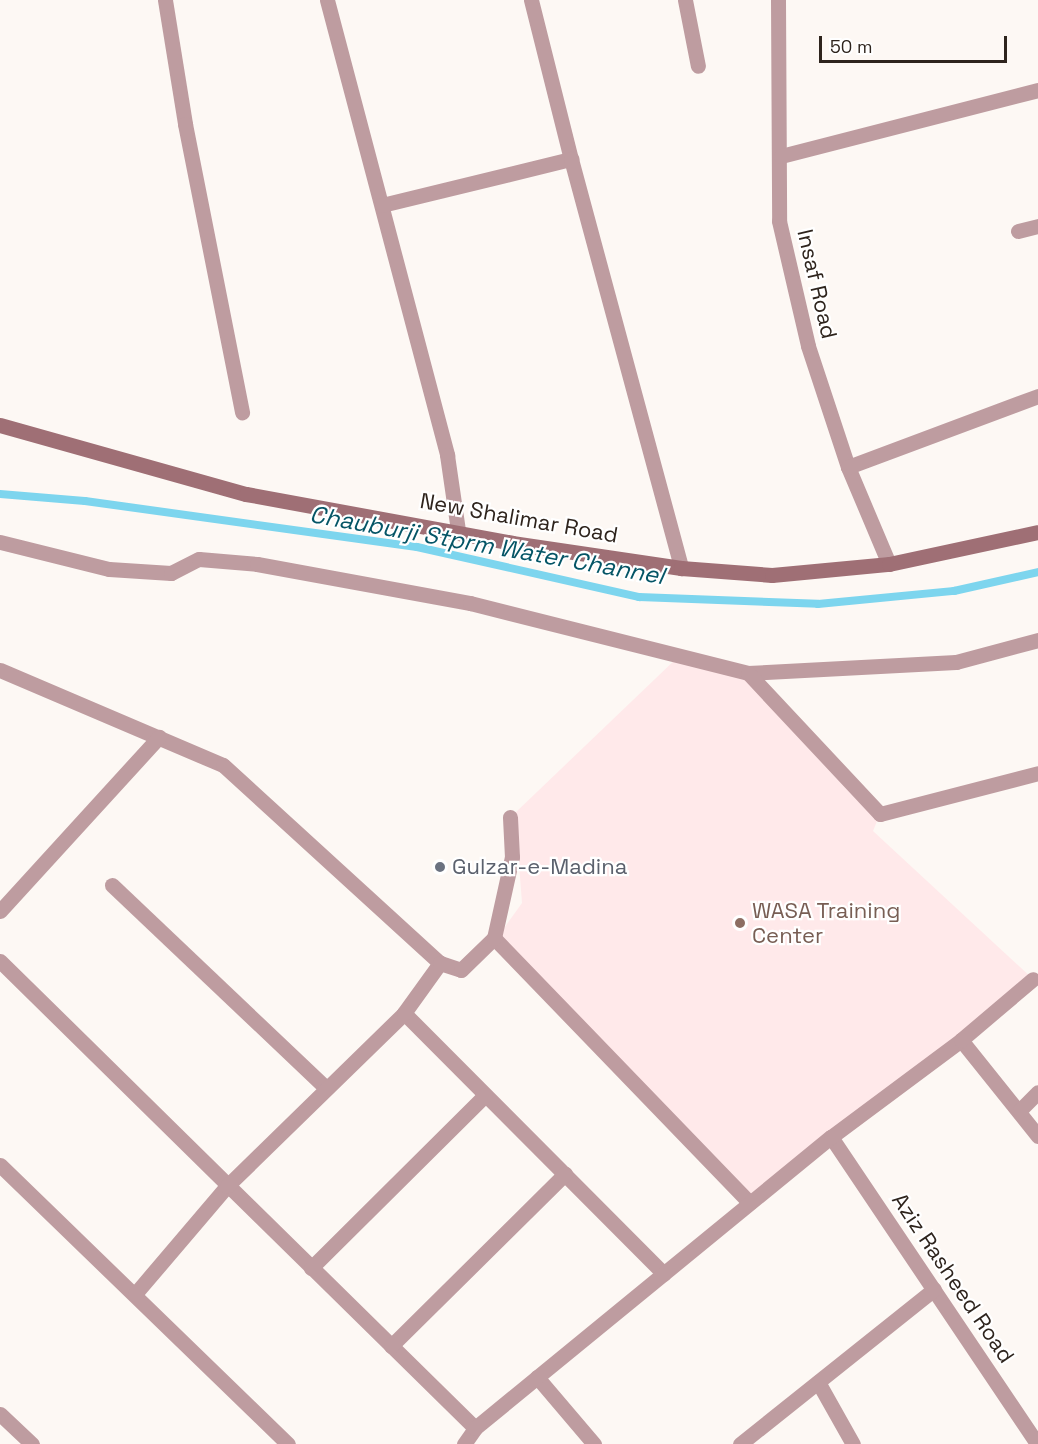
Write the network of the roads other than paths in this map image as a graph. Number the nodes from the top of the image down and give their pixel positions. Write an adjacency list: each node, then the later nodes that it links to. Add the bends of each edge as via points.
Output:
1 (165, 0): 14 (street, via 184,124)
2 (327, 0): 10 (street)
3 (531, 0): 9 (street)
4 (685, 0): 6 (street)
5 (778, 0): 8 (street, Insaf Road)
6 (699, 66)
7 (1038, 90): 8 (street)
8 (781, 156): 16 (street, Insaf Road, via 779,221 808,346)
9 (571, 159): 10 (street); 21 (street)
10 (382, 204): 17 (street, via 447,455)
11 (1038, 226): 12 (street)
12 (1018, 231)
13 (1038, 396): 16 (street)
14 (242, 412)
15 (0, 425): 17 (street, New Shalimar Road, via 246,494)
16 (848, 467): 20 (street, Insaf Road)
17 (458, 530): 21 (street, New Shalimar Road, via 512,543)
18 (1038, 532): 20 (street, New Shalimar Road)
19 (0, 542): 24 (street, via 109,569 171,573 199,559 268,566 470,603)
20 (889, 564): 21 (street, New Shalimar Road, via 772,575)
21 (681, 568)
22 (1038, 640): 24 (street, via 956,662)
23 (0, 670): 25 (street)
24 (748, 673): 26 (street, via 880,814)
25 (159, 737): 29 (street); 32 (street, via 223,765)
26 (1038, 773)
27 (510, 817): 30 (street, via 512,857)
28 (112, 885): 36 (street)
29 (0, 911)
30 (494, 938): 32 (street, via 461,970); 45 (street)
31 (0, 961): 44 (street)
32 (440, 963): 34 (street)
33 (1033, 979): 35 (street)
34 (404, 1013): 36 (street); 38 (street)
35 (961, 1040): 39 (street); 41 (street)
36 (326, 1088): 44 (street)
37 (1038, 1092): 39 (street)
38 (486, 1095): 43 (street); 46 (street)
39 (1020, 1110): 40 (street)
40 (1038, 1136)
41 (831, 1137): 45 (street); 48 (street, Aziz Rasheed Road)
42 (0, 1165): 49 (street)
43 (565, 1174): 47 (street); 50 (street)
44 (227, 1186): 46 (street); 49 (street)
45 (750, 1203): 47 (street)
46 (311, 1268): 50 (street)
47 (664, 1274): 51 (street)
48 (934, 1289): 52 (street); 61 (street, Aziz Rasheed Road)
49 (135, 1294): 56 (street)
50 (391, 1346): 54 (street)
51 (537, 1377): 54 (street); 58 (street)
52 (818, 1382): 59 (street); 60 (street)
53 (0, 1414): 55 (street)
54 (475, 1428): 57 (street)
55 (32, 1444)
56 (288, 1444)
57 (464, 1444)
58 (594, 1444)
59 (740, 1444)
60 (853, 1444)
61 (1037, 1444)

